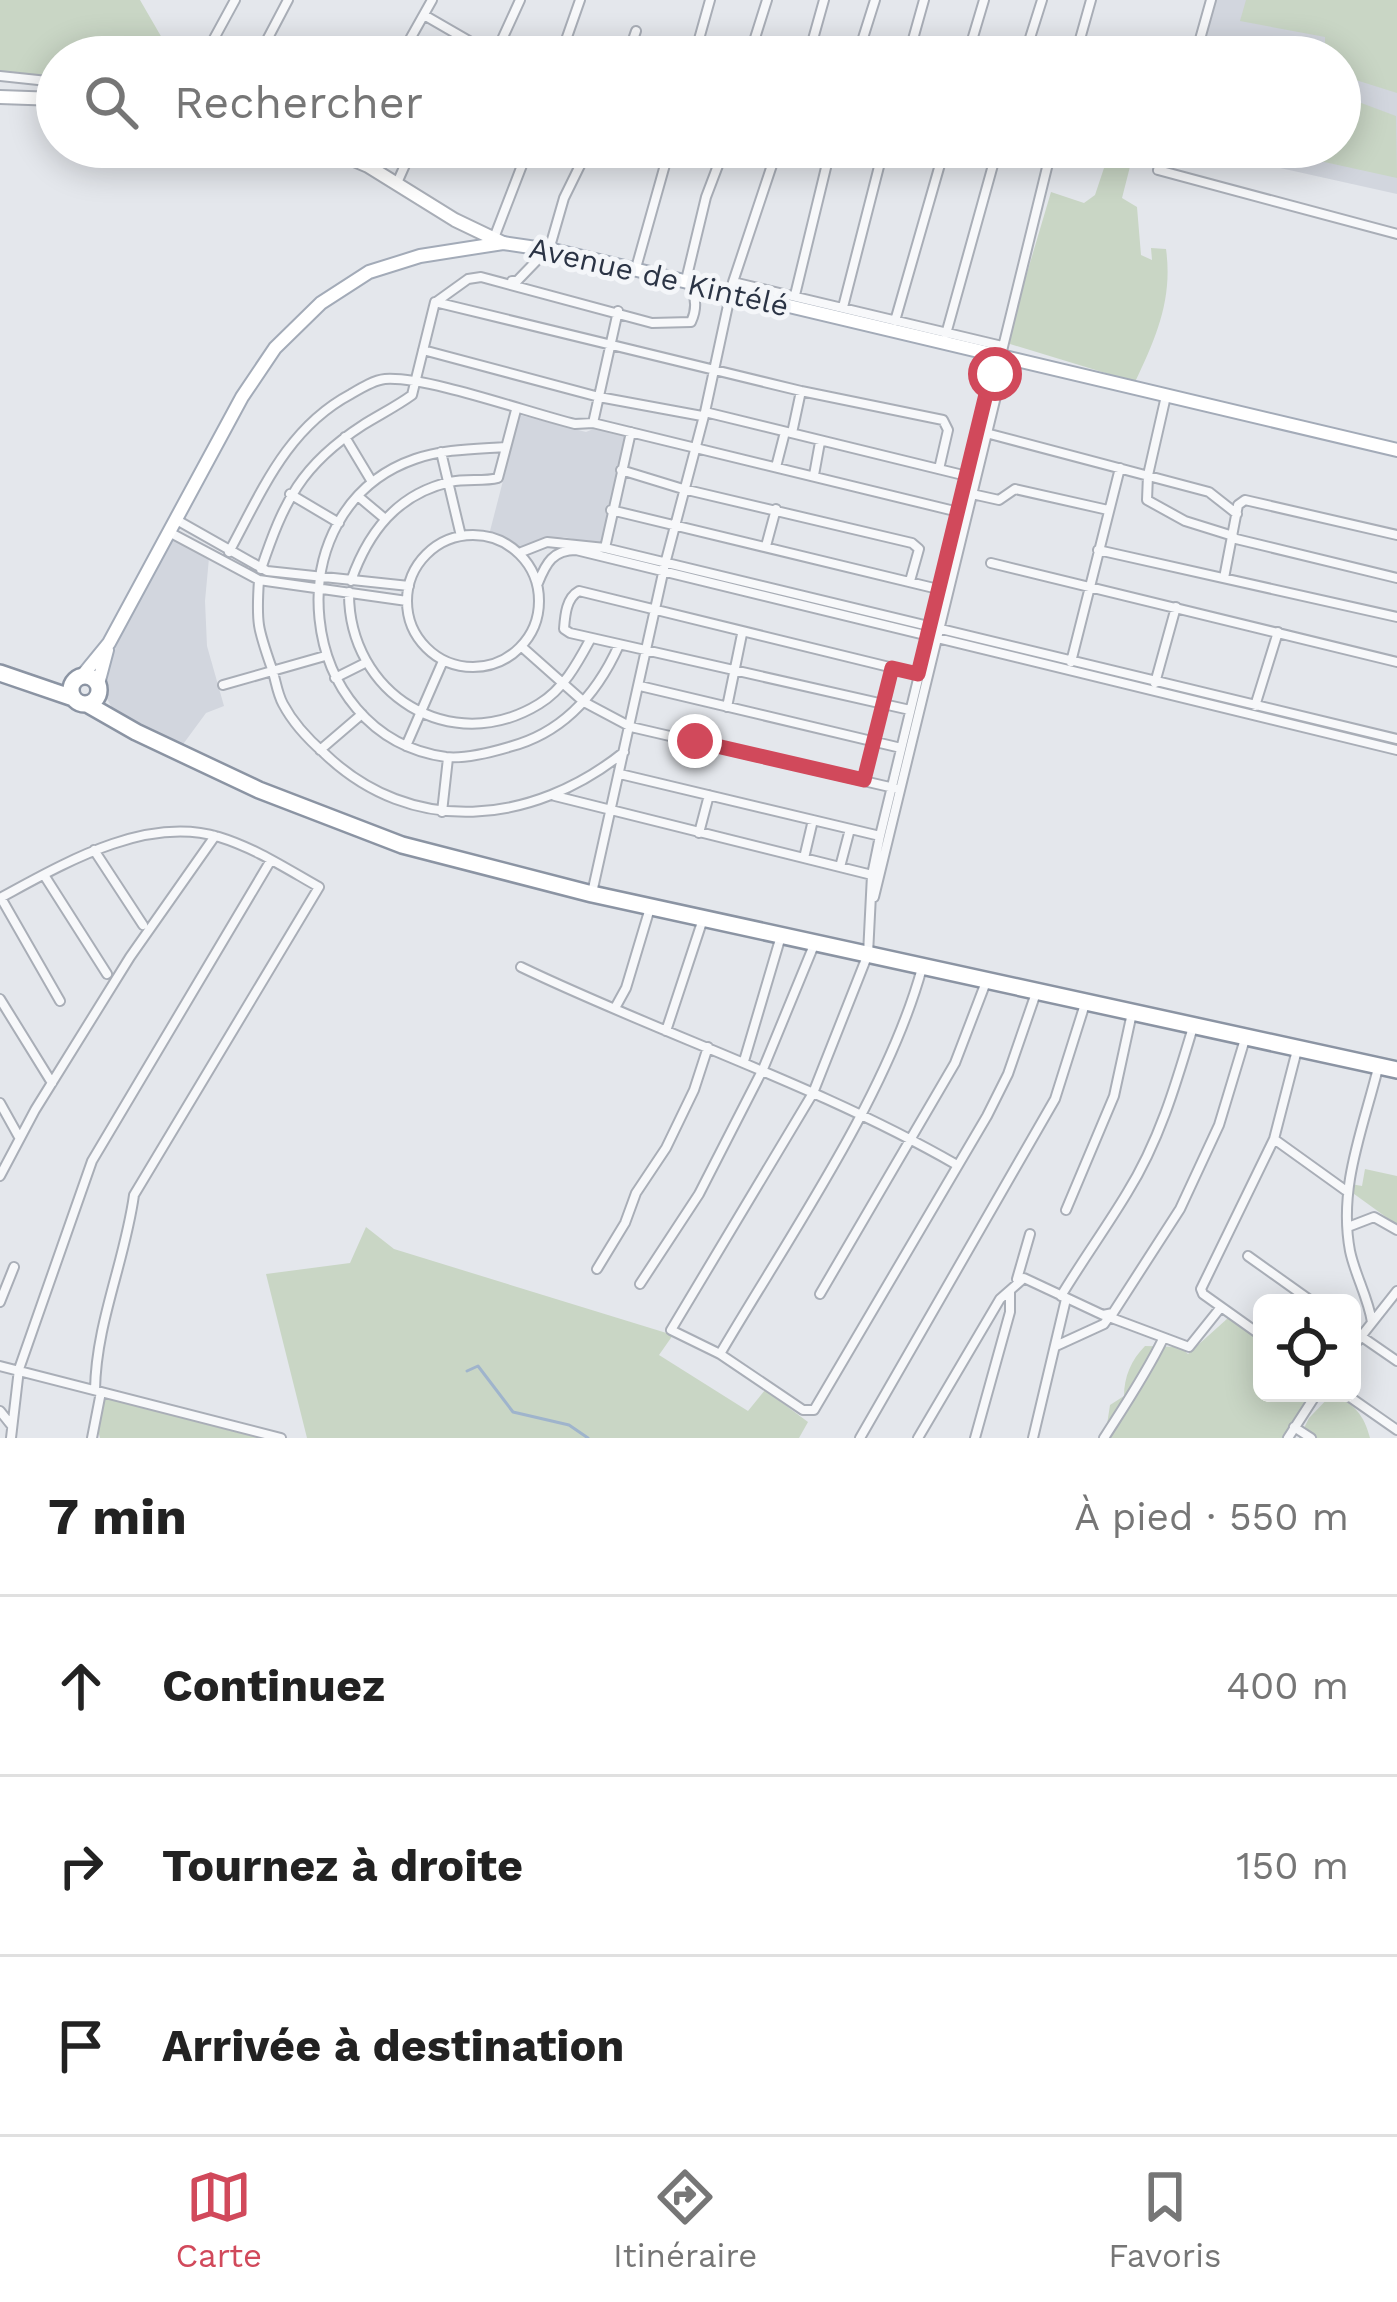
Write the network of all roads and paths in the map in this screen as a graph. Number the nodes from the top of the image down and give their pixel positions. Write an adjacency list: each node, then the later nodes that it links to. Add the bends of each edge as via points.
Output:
1 (235, 0): 17 (street)
2 (288, 0): 18 (street)
3 (432, 0): 15 (street)
4 (520, 0): 21 (street)
5 (580, 0): 22 (street)
6 (710, 0): 24 (street)
7 (767, 0): 25 (street)
8 (824, 0): 26 (street)
9 (874, 0): 27 (street)
10 (924, 0): 28 (street)
11 (984, 0): 29 (street)
12 (1042, 0): 30 (street)
13 (1091, 0): 31 (street)
14 (1211, 0): 32 (street)
15 (424, 15): 19 (street); 20 (street)
16 (636, 31): 23 (street)
17 (215, 36)
18 (269, 36)
19 (412, 36)
20 (460, 36)
21 (503, 36)
22 (567, 36)
23 (634, 36)
24 (700, 36)
25 (756, 36)
26 (814, 36)
27 (863, 36)
28 (914, 36)
29 (974, 36)
30 (1031, 36)
31 (1081, 36)
32 (1201, 36)
33 (0, 76): 34 (street)
34 (36, 80)
35 (2, 96): 36 (main road)
36 (36, 98)
37 (376, 168): 50 (main road)
38 (404, 168): 50 (street)
39 (523, 168): 52 (street)
40 (579, 168): 53 (street)
41 (664, 168): 54 (street)
42 (717, 168): 56 (street)
43 (771, 168): 57 (street)
44 (826, 168): 58 (street)
45 (879, 168): 60 (street)
46 (940, 168): 62 (street)
47 (992, 168): 63 (street)
48 (1047, 168): 66 (street)
49 (1158, 170): 51 (street)
50 (397, 183): 52 (main road)
51 (1397, 234)
52 (498, 240): 53 (main road, Avenue de Kintélé); 105 (main road, Avenue de Kintélé, via 386,265 321,303 267,358)
53 (553, 250): 54 (main road, Avenue de Kintélé); 55 (street, via 517,281)
54 (636, 268): 56 (main road, Avenue de Kintélé)
55 (481, 278): 59 (street); 61 (street)
56 (686, 280): 57 (main road, Avenue de Kintélé); 61 (street, via 692,322 666,325)
57 (732, 288): 58 (street); 66 (main road, Avenue de Kintélé); 67 (street)
58 (795, 295): 60 (street)
59 (435, 302): 64 (street); 65 (street)
60 (843, 307): 62 (street)
61 (618, 311): 64 (street)
62 (896, 321): 63 (street)
63 (946, 334): 66 (street)
64 (610, 345): 67 (street); 72 (street)
65 (423, 350): 69 (street); 72 (street)
66 (1002, 350): 68 (street); 71 (main road, Avenue de Kintélé)
67 (714, 370): 70 (street); 74 (street)
68 (995, 374): 78 (street); 91 (street)
69 (416, 382): 73 (street); 79 (street, via 408,398); 113 (street, via 376,382 321,411 275,465)
70 (801, 391): 77 (street); 87 (street, via 943,420 949,430)
71 (1166, 396): 83 (main road, Avenue de Kintélé); 89 (street)
72 (599, 397): 74 (street); 75 (street)
73 (516, 410): 75 (street); 81 (street)
74 (704, 414): 77 (street); 82 (street)
75 (593, 424): 76 (street)
76 (631, 432): 82 (street); 88 (street)
77 (788, 432): 80 (street); 85 (street)
78 (986, 433): 86 (street); 96 (street)
79 (345, 437): 92 (street); 95 (street)
80 (820, 441): 87 (street); 90 (street)
81 (506, 447): 84 (street); 93 (street, via 496,480)
82 (694, 449): 85 (street); 94 (street)
83 (1397, 450)
84 (441, 452): 92 (street); 93 (street)
85 (776, 467): 90 (street)
86 (1120, 468): 89 (street); 100 (street)
87 (939, 469): 91 (street)
88 (621, 470): 94 (street); 99 (street)
89 (1148, 475): 102 (street, via 1209,492); 109 (street, via 1145,492 1156,509)
90 (814, 476): 101 (street)
91 (967, 476): 101 (street)
92 (371, 482): 97 (street)
93 (448, 482): 103 (street); 108 (street)
94 (683, 489): 98 (street); 106 (street)
95 (290, 494): 104 (street); 117 (street)
96 (972, 494): 100 (street, via 999,500 1016,489); 101 (street)
97 (359, 496): 103 (street); 104 (street)
98 (776, 509): 110 (street); 121 (street, via 912,543 919,549)
99 (611, 510): 106 (street); 111 (street)
100 (1108, 510): 112 (street)
101 (963, 512): 125 (street); 134 (street)
102 (1237, 514): 107 (street, via 1238,505 1252,501); 109 (street)
103 (384, 518): 124 (street)
104 (339, 523): 118 (street)
105 (172, 525): 113 (street); 117 (street); 154 (main road, Avenue de Kintélé)
106 (674, 528): 110 (street); 116 (street)
107 (1397, 535)
108 (460, 536): 114 (street, via 499,540); 123 (street, via 427,553)
109 (1232, 537): 119 (street); 120 (street)
110 (766, 546): 121 (street)
111 (605, 548): 114 (street, via 547,542); 116 (street)
112 (1098, 550): 119 (street); 126 (street)
113 (229, 552): 117 (street)
114 (520, 554): 122 (street)
115 (991, 563): 126 (street)
116 (664, 568): 122 (street, via 564,550); 130 (street); 134 (street)
117 (260, 575): 118 (street); 127 (street); 145 (street, via 258,635)
118 (320, 578): 124 (street); 127 (street)
119 (1225, 578): 131 (street)
120 (1397, 578)
121 (910, 581): 125 (street)
122 (538, 583): 137 (street, via 535,628)
123 (409, 586): 124 (street); 128 (street)
124 (350, 587): 127 (street); 128 (street); 143 (street)
125 (938, 589): 134 (street)
126 (1089, 589): 129 (street); 141 (street)
127 (318, 590): 139 (street)
128 (407, 601): 140 (street, via 417,636)
129 (1176, 607): 132 (street); 150 (street)
130 (657, 610): 133 (street); 135 (street, via 575,593 564,629); 138 (street)
131 (1397, 617)
132 (1278, 632): 142 (street); 157 (street)
133 (742, 634): 144 (street); 146 (street)
134 (933, 634): 141 (street); 148 (street); 168 (street); 173 (street)
135 (591, 638): 136 (street); 151 (street)
136 (619, 645): 138 (street); 155 (street)
137 (522, 647): 140 (street, via 485,668); 151 (street)
138 (648, 650): 146 (street); 153 (street)
139 (325, 656): 145 (street); 149 (street)
140 (443, 661): 161 (street)
141 (1071, 662): 150 (street)
142 (1397, 662)
143 (365, 663): 149 (street); 161 (street)
144 (892, 668): 148 (street); 156 (street)
145 (272, 669): 152 (street); 167 (street, via 285,709)
146 (734, 671): 156 (street); 158 (street)
147 (0, 673): 154 (highway, via 39,689)
148 (918, 674): 159 (street)
149 (335, 678): 160 (street)
150 (1155, 682): 157 (street)
151 (562, 683): 155 (street); 161 (street, via 518,715)
152 (223, 685)
153 (640, 686): 158 (street); 162 (street)
154 (85, 691): 189 (highway, via 136,732 259,790 402,845)
155 (584, 703): 162 (street); 170 (street, via 524,743)
156 (881, 704): 159 (street); 164 (street)
157 (1255, 706): 163 (street)
158 (727, 707): 164 (street)
159 (910, 710): 166 (street)
160 (362, 714): 165 (street); 167 (street)
161 (420, 714): 165 (street)
162 (631, 727): 169 (street); 172 (street)
163 (1397, 739)
164 (873, 742): 166 (street); 172 (street)
165 (406, 746): 170 (street)
166 (901, 748): 173 (street)
167 (320, 750): 176 (street, via 376,791)
168 (1397, 750)
169 (625, 751): 171 (street); 175 (street)
170 (448, 758): 176 (street)
171 (620, 774): 174 (street); 177 (street)
172 (864, 780): 173 (street)
173 (896, 789): 182 (street); 191 (street)
174 (709, 795): 178 (street); 180 (street)
175 (555, 796): 176 (street); 177 (street)
176 (442, 812)
177 (612, 812): 180 (street); 189 (street)
178 (812, 820): 179 (street); 184 (street)
179 (850, 829): 182 (street); 186 (street)
180 (700, 833): 184 (street)
181 (215, 836): 183 (street, via 157,834); 185 (street); 217 (street)
182 (880, 836): 188 (street)
183 (94, 850): 187 (street); 194 (street)
184 (804, 858): 186 (street)
185 (271, 860): 253 (street, via 92,1161); 254 (street, via 320,887 134,1195 96,1352)
186 (840, 867): 188 (street)
187 (44, 874): 190 (street); 200 (street)
188 (872, 874): 191 (street)
189 (592, 894): 192 (highway)
190 (1, 898): 204 (street)
191 (871, 904): 197 (street)
192 (650, 906): 193 (highway); 206 (street)
193 (703, 917): 195 (highway); 209 (street)
194 (143, 925)
195 (781, 934): 196 (highway); 213 (street)
196 (815, 942): 197 (highway); 215 (street)
197 (868, 954): 199 (highway); 218 (street)
198 (520, 968): 206 (street)
199 (922, 968): 201 (highway); 220 (street)
200 (107, 974)
201 (986, 982): 202 (highway); 222 (street, via 955,1063)
202 (1036, 993): 205 (highway); 224 (street, via 1008,1074)
203 (0, 999): 217 (street)
204 (60, 1001)
205 (1085, 1003): 207 (highway); 264 (street, via 1054,1099)
206 (615, 1008): 209 (street)
207 (1132, 1013): 208 (highway); 227 (street, via 1114,1096)
208 (1193, 1027): 210 (highway); 240 (street, via 1150,1151)
209 (666, 1031): 211 (street)
210 (1245, 1038): 212 (highway); 243 (street, via 1219,1125 1180,1209)
211 (708, 1047): 213 (street); 233 (street, via 666,1148)
212 (1298, 1049): 214 (highway); 223 (street)
213 (744, 1061): 215 (street)
214 (1379, 1066): 216 (highway); 226 (street)
215 (763, 1069): 218 (street); 235 (street, via 699,1194)
216 (1397, 1070)
217 (52, 1084): 221 (street)
218 (813, 1093): 220 (street); 250 (street, via 671,1330)
219 (0, 1103): 221 (street)
220 (860, 1115): 222 (street); 250 (street)
221 (20, 1138): 225 (street)
222 (909, 1139): 224 (street); 237 (street)
223 (1274, 1139): 226 (street); 242 (street, via 1201,1289)
224 (957, 1165): 250 (street, via 814,1411)
225 (0, 1175)
226 (1345, 1190): 228 (street)
227 (1066, 1210)
228 (1348, 1227): 229 (street, via 1374,1217); 244 (street)
229 (1397, 1230)
230 (1030, 1234): 234 (street)
231 (1248, 1256): 238 (street)
232 (14, 1267): 241 (street)
233 (597, 1269)
234 (1017, 1281): 236 (street); 240 (street)
235 (640, 1284)
236 (1010, 1291): 265 (street); 266 (street)
237 (820, 1294)
238 (1301, 1294)
239 (1396, 1294): 244 (street)
240 (1064, 1297): 243 (street); 249 (street)
241 (0, 1302)
242 (1221, 1307): 245 (street); 248 (street, via 1189,1347)
243 (1109, 1316): 248 (street); 249 (street)
244 (1372, 1322): 246 (street)
245 (1253, 1330)
246 (1361, 1330)
247 (1361, 1336): 251 (street)
248 (1163, 1339): 268 (street)
249 (1056, 1346): 267 (street)
250 (720, 1354)
251 (1397, 1361)
252 (0, 1366): 253 (street)
253 (19, 1369): 254 (street); 260 (street)
254 (98, 1391): 261 (street); 262 (street)
255 (1311, 1402): 258 (street)
256 (1357, 1402): 259 (street)
257 (0, 1411): 260 (street)
258 (1294, 1427): 269 (street); 270 (street)
259 (1397, 1430)
260 (12, 1433)
261 (264, 1436): 263 (street)
262 (92, 1438)
263 (281, 1438)
264 (860, 1438)
265 (918, 1438)
266 (975, 1438)
267 (1034, 1438)
268 (1104, 1438)
269 (1288, 1438)
270 (1310, 1438)

